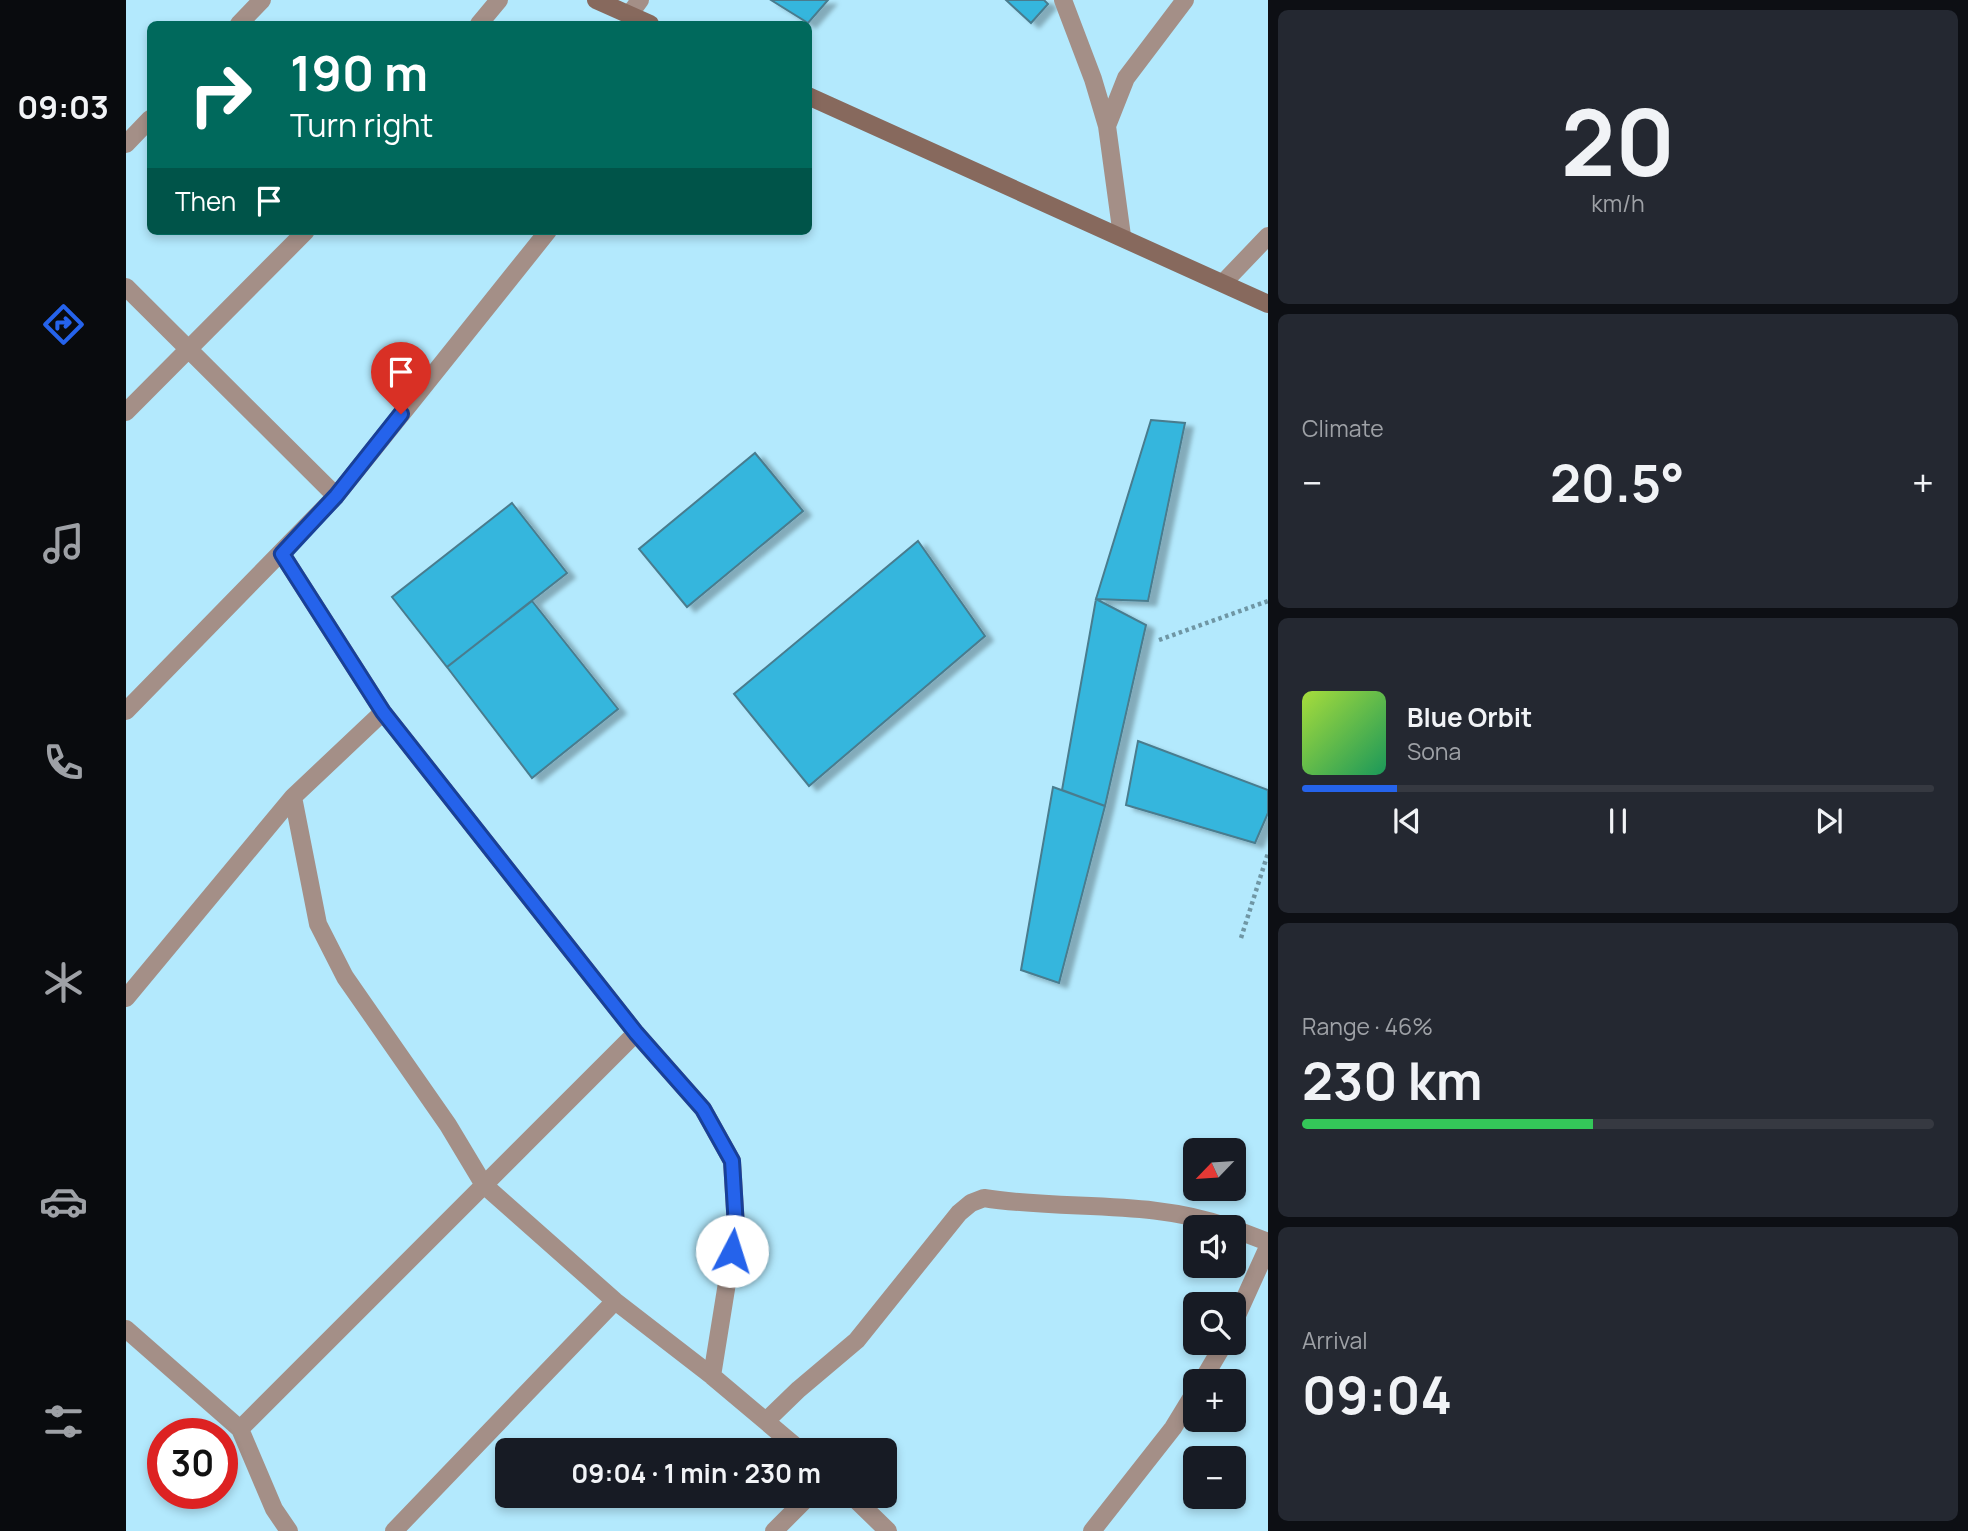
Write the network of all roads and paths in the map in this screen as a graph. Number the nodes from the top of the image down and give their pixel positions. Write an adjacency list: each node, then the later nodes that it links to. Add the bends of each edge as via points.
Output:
1 (261, 0): 8 (street)
2 (499, 0): 9 (street)
3 (596, 0): 7 (main road)
4 (640, 0): 7 (street)
5 (1063, 0): 13 (street)
6 (1185, 0): 13 (street, via 1126,78)
7 (629, 15): 10 (main road)
8 (242, 21)
9 (482, 21)
10 (643, 21)
11 (812, 98): 17 (main road)
12 (147, 122): 14 (street)
13 (1107, 126): 17 (street)
14 (126, 144)
15 (302, 235): 22 (street)
16 (545, 235): 24 (street)
17 (1122, 236): 19 (main road)
18 (1268, 236): 19 (street)
19 (1223, 283): 21 (main road)
20 (126, 287): 22 (street)
21 (1268, 304)
22 (189, 351): 23 (street); 24 (street)
23 (126, 412)
24 (336, 496): 25 (street)
25 (282, 554): 28 (street); 29 (street)
26 (1268, 601): 27 (path)
27 (1159, 640)
28 (126, 711)
29 (383, 712): 30 (street); 34 (street)
30 (293, 797): 33 (street); 35 (street, via 318,924 345,977)
31 (1268, 853): 32 (path)
32 (1241, 937)
33 (126, 998)
34 (636, 1033): 35 (street); 43 (street, via 703,1109 732,1161 736,1227)
35 (484, 1185): 41 (street); 46 (street)
36 (1183, 1215): 45 (street, via 984,1198 971,1203 857,1340)
37 (1246, 1234): 38 (street)
38 (1268, 1242)
39 (1268, 1247): 40 (street)
40 (1246, 1296)
41 (615, 1301): 43 (street); 51 (street)
42 (126, 1329): 46 (street)
43 (712, 1376): 45 (street)
44 (1183, 1412): 54 (street)
45 (766, 1421): 47 (street)
46 (240, 1429): 50 (street, via 274,1509)
47 (786, 1438)
48 (797, 1508): 52 (street)
49 (864, 1508): 53 (street)
50 (289, 1531)
51 (394, 1531)
52 (774, 1531)
53 (888, 1531)
54 (1092, 1531)

